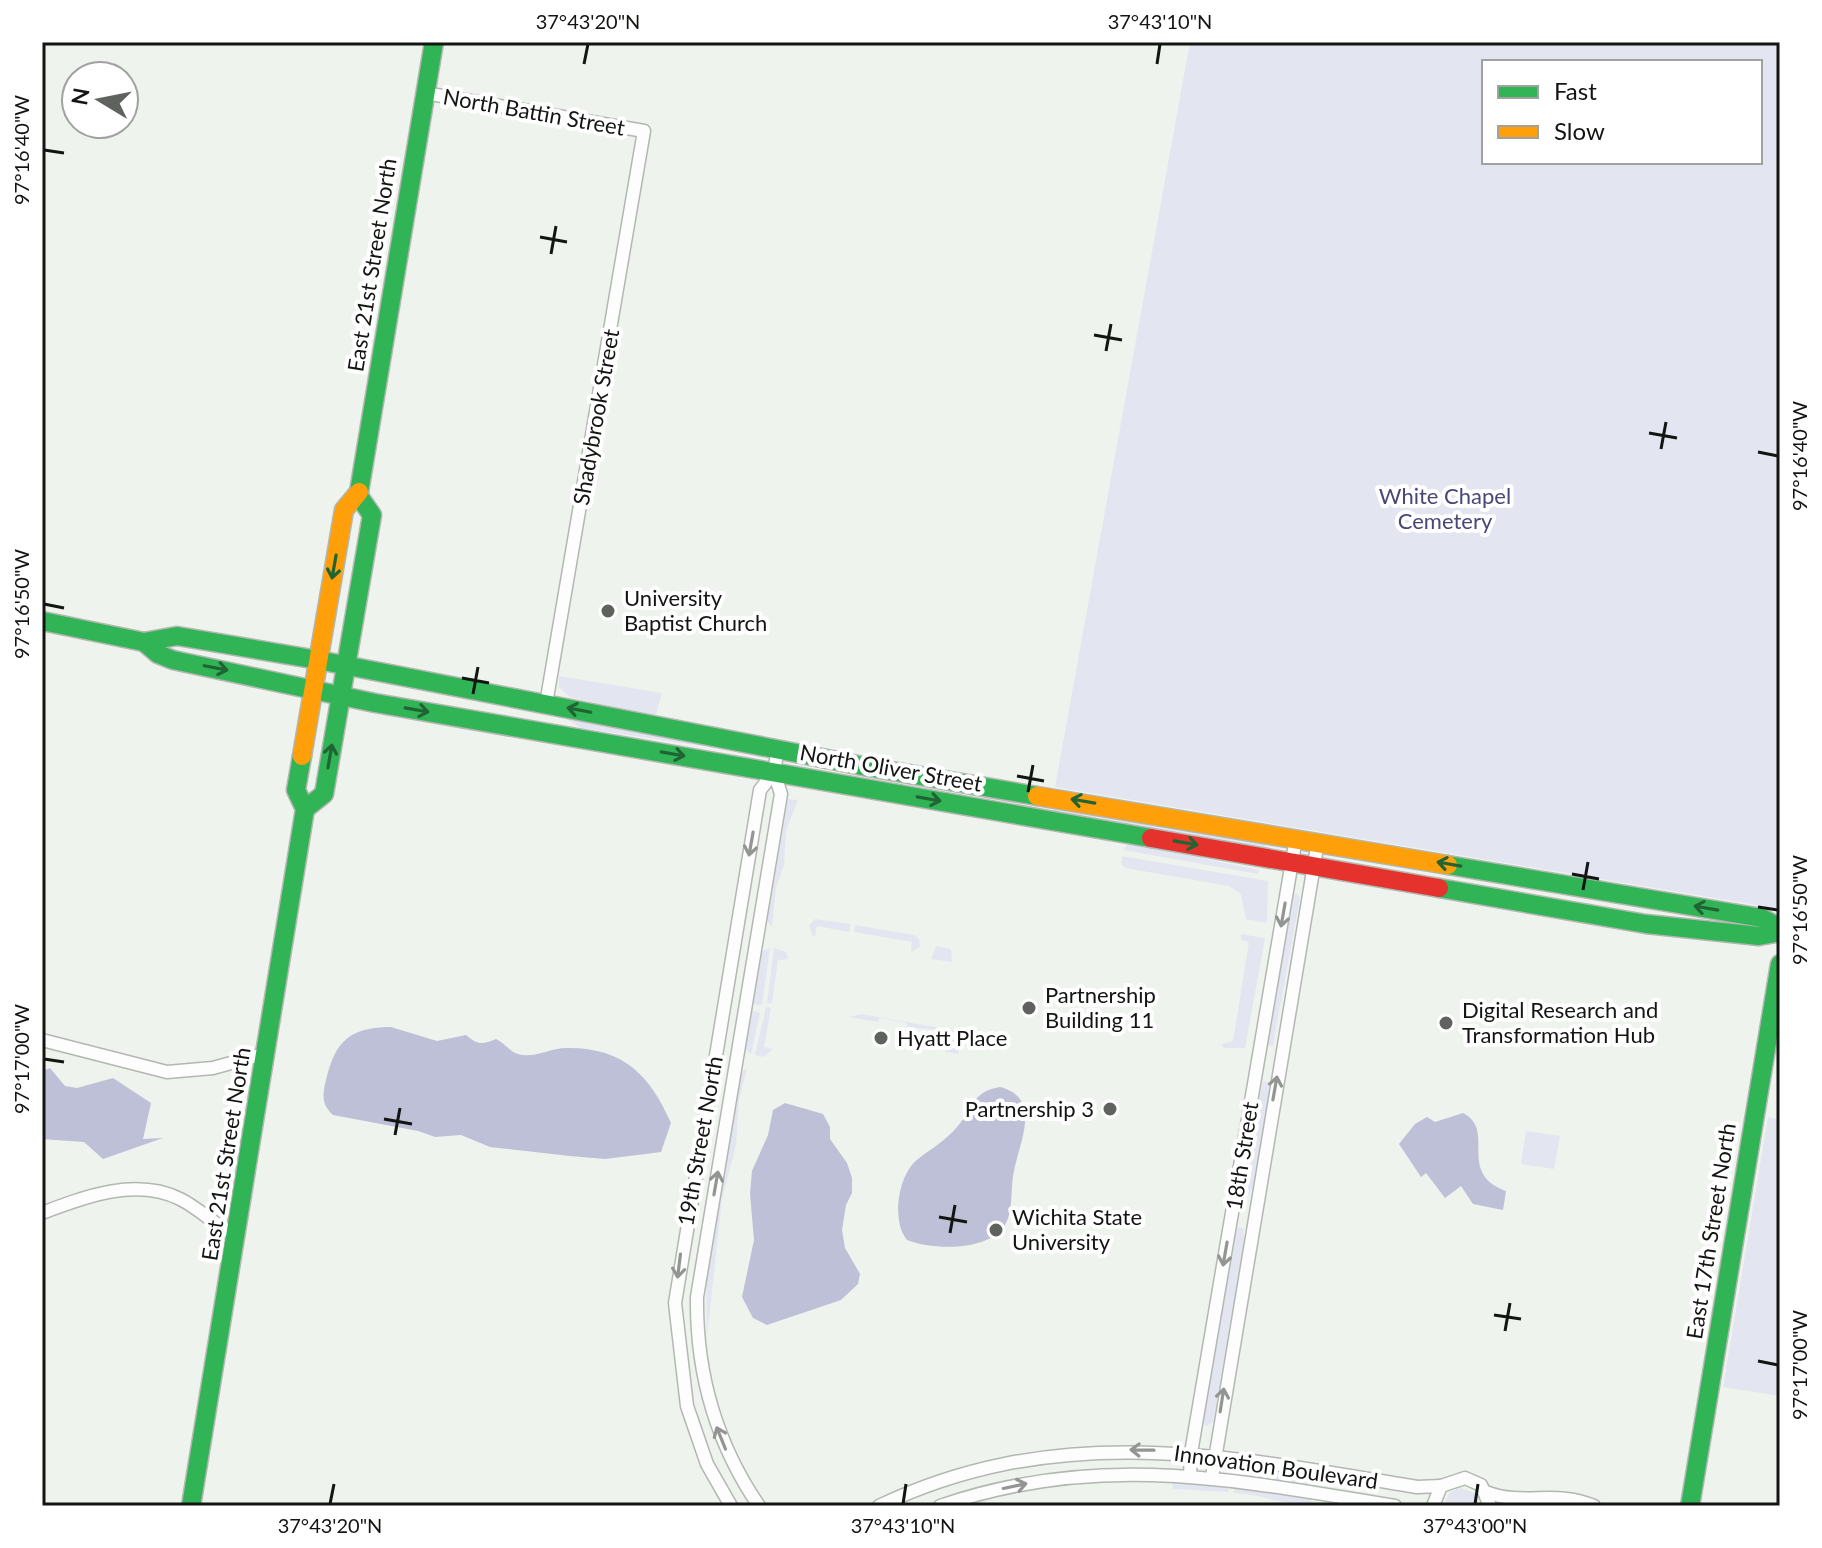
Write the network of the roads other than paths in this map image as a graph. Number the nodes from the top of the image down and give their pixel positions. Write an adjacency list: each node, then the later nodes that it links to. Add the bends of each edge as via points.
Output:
1 (434, 42): 2 (main road, East 21st Street North)
2 (425, 93): 3 (street, North Battin Street); 4 (main road, East 21st Street North)
3 (644, 131): 11 (street, Shadybrook Street)
4 (358, 495): 7 (main road, East 21st Street North, one-way to 7, via 344,510); 8 (main road, East 21st Street North, via 372,515)
5 (42, 621): 6 (main road, North Oliver Street)
6 (144, 642): 7 (main road, North Oliver Street, via 177,636); 9 (main road, North Oliver Street, one-way to 9, via 173,660)
7 (318, 660): 8 (main road, North Oliver Street); 9 (main road, East 21st Street North)
8 (346, 667): 10 (main road, East 21st Street North); 11 (main road, North Oliver Street)
9 (313, 688): 10 (main road, North Oliver Street); 14 (main road, East 21st Street North, via 296,790)
10 (341, 694): 13 (main road, North Oliver Street, one-way to 13); 14 (main road, East 21st Street North, one-way to 10, via 324,794)
11 (546, 704): 12 (main road, North Oliver Street, one-way to 11)
12 (778, 748): 13 (street, 19th Street North); 15 (main road, North Oliver Street, one-way to 12)
13 (774, 772): 17 (main road, North Oliver Street, one-way to 17); 32 (street, 19th Street North, one-way to 32, via 760,790 675,1303 687,1406 707,1464); 33 (street, 19th Street North, one-way to 13, via 719,1435 704,1378 697,1313 781,794)
14 (305, 809): 22 (main road, East 21st Street North)
15 (1296, 838): 16 (main road, North Oliver Street); 17 (street, 18th Street)
16 (1318, 841): 18 (street, 18th Street); 19 (main road, North Oliver Street, one-way to 16, via 1762,918)
17 (1292, 861): 18 (main road, North Oliver Street); 25 (street, 18th Street, one-way to 25)
18 (1314, 865): 19 (main road, North Oliver Street, via 1646,924 1759,936); 26 (street, 18th Street, one-way to 18)
19 (1780, 930)
20 (1780, 964): 40 (main road, East 17th Street North)
21 (42, 1040): 22 (street, via 167,1072 213,1068)
22 (267, 1053): 24 (main road, East 21st Street North)
23 (42, 1213): 24 (street, via 113,1191 146,1189 179,1198 220,1229)
24 (237, 1235): 31 (main road, East 21st Street North)
25 (1191, 1453): 26 (street, Innovation Boulevard); 27 (street, 18th Street); 34 (street, Innovation Boulevard, one-way to 34, via 1111,1450 1035,1459 931,1485)
26 (1213, 1454): 28 (street, 18th Street); 29 (street, Innovation Boulevard, via 1417,1487)
27 (1190, 1475): 28 (street, Innovation Boulevard); 35 (street, Innovation Boulevard, one-way to 27, via 1069,1477)
28 (1212, 1477): 36 (street, Innovation Boulevard)
29 (1441, 1486): 30 (street, Innovation Boulevard, via 1465,1478); 37 (street)
30 (1486, 1492): 38 (street); 39 (street, Innovation Boulevard, via 1512,1501 1566,1497)
31 (191, 1506)
32 (731, 1506)
33 (759, 1506)
34 (879, 1506)
35 (940, 1506)
36 (1395, 1506)
37 (1433, 1506)
38 (1490, 1506)
39 (1594, 1506)
40 (1690, 1506)

